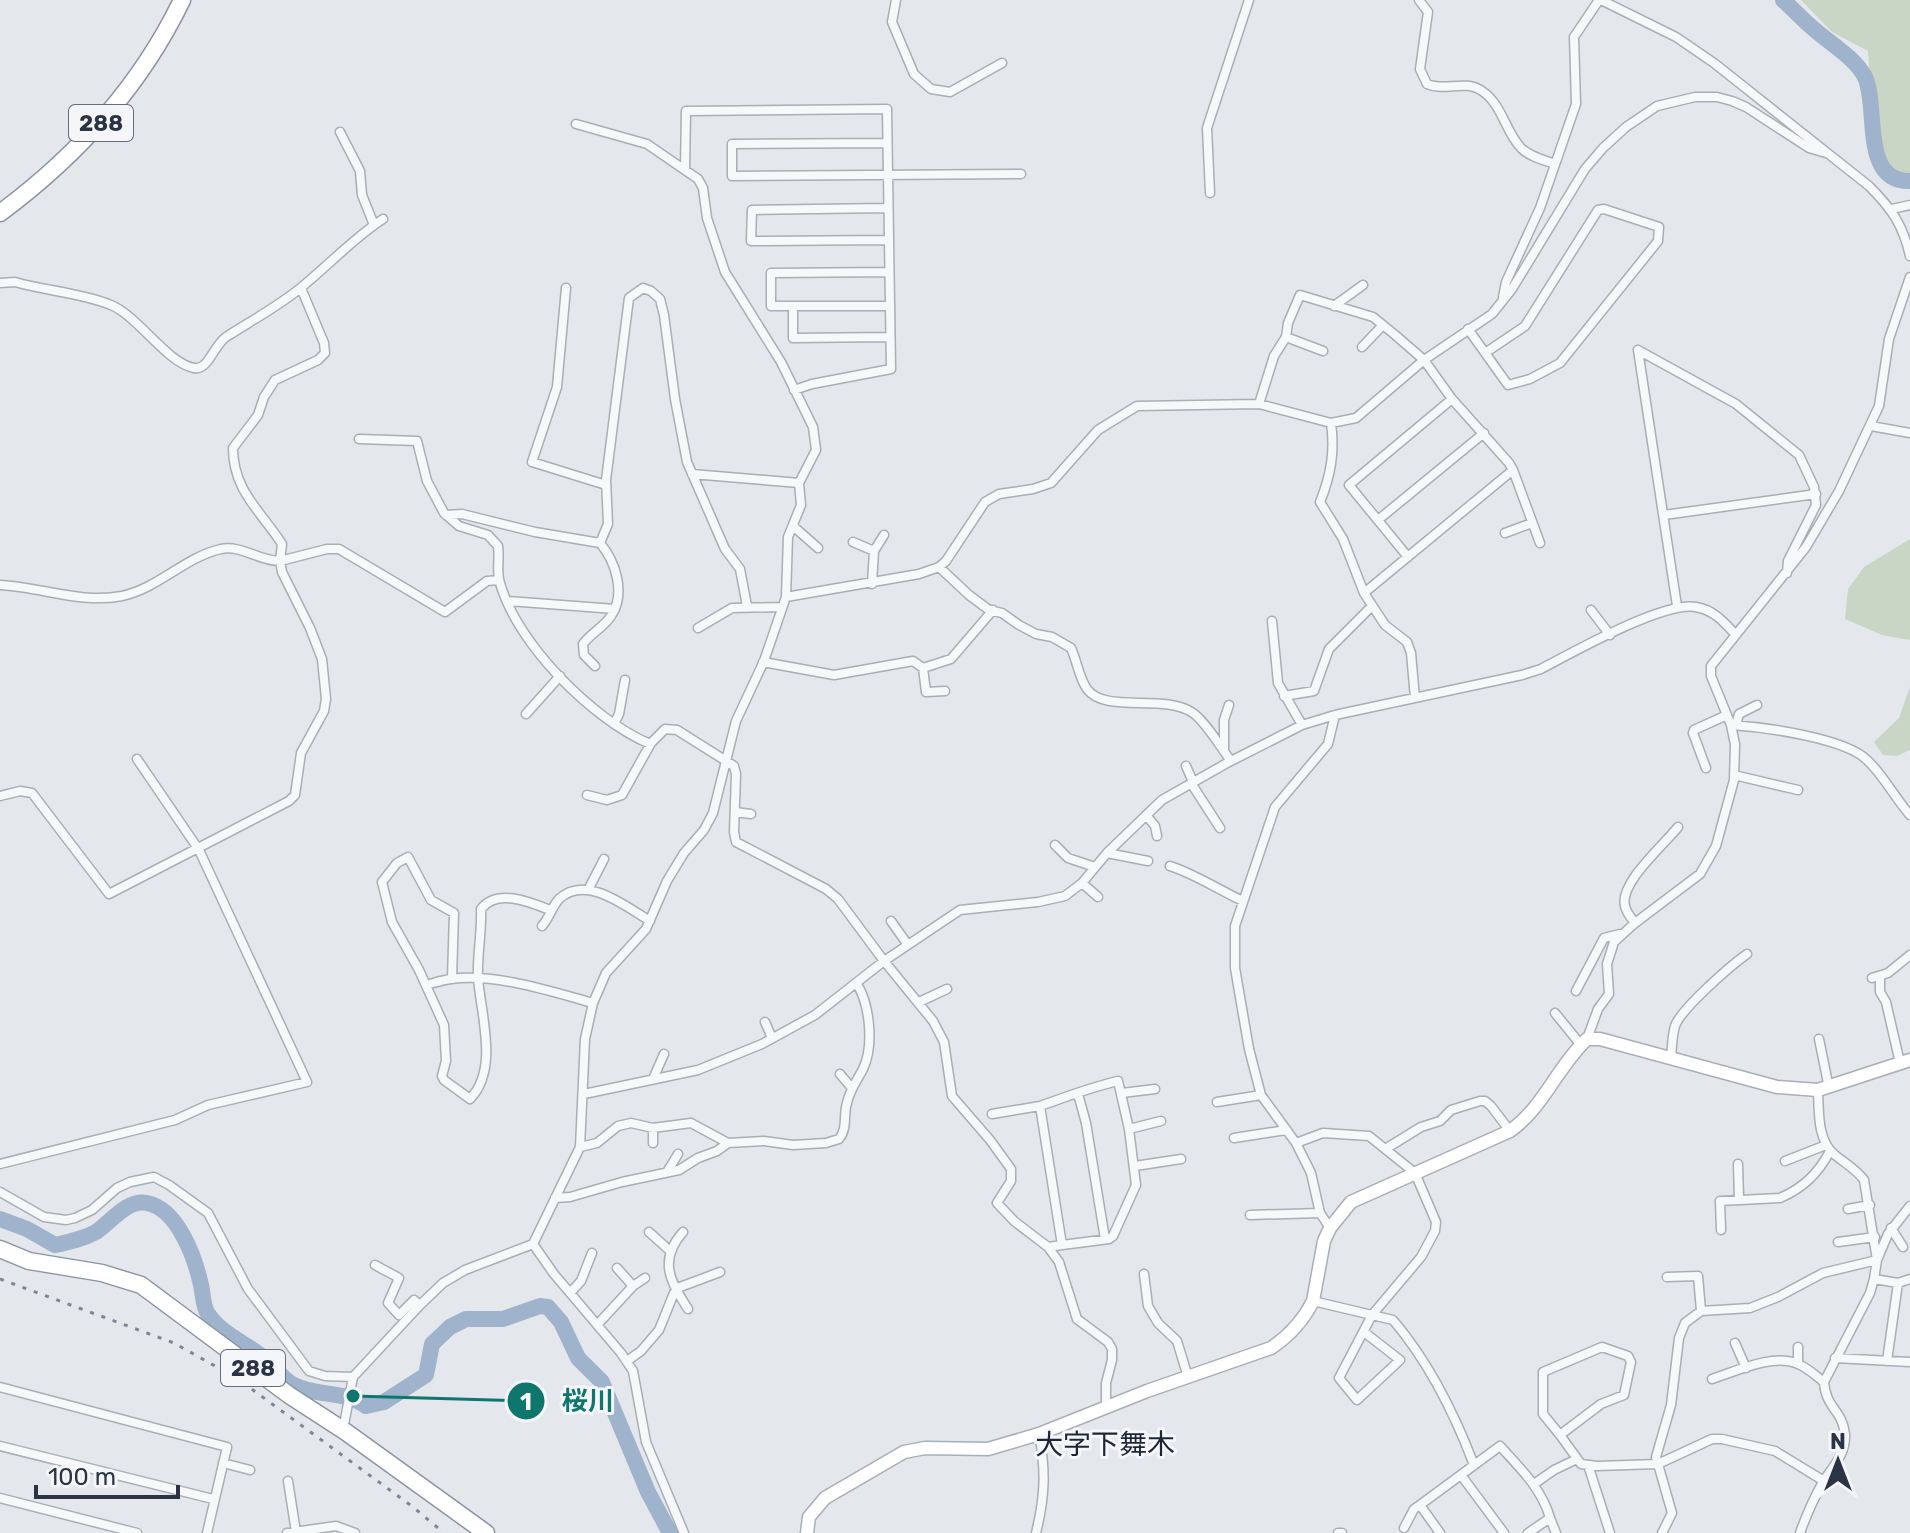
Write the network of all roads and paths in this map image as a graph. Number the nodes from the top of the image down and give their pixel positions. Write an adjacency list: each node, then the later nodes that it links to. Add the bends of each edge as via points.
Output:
1 (896, 0): 6 (street, via 892,22 914,74 931,89 950,92)
2 (1249, 0): 15 (street, via 1207,128)
3 (1419, 0): 11 (street, via 1428,12 1420,69 1427,84 1480,88 1522,149)
4 (1600, 0): 10 (street, via 1676,37 1752,90); 11 (street, via 1574,37 1576,104)
5 (179, 4): 19 (highway, 288, via 147,63 98,127 53,172)
6 (1002, 63)
7 (576, 124): 12 (street, via 647,144)
8 (340, 132): 21 (street, via 360,171 362,195)
9 (887, 143): 12 (street, via 887,109 686,111); 14 (street); 14 (street, via 732,144 732,176)
10 (1826, 153): 18 (street); 30 (street, via 1732,101 1695,97 1657,106 1626,127 1585,169)
11 (1555, 164): 30 (street)
12 (685, 169): 42 (street, via 701,185 725,272)
13 (1021, 174): 14 (street)
14 (887, 175): 17 (street)
15 (1210, 193)
16 (1910, 205): 18 (street)
17 (887, 208): 22 (street); 22 (street, via 752,210 751,241)
18 (1892, 209): 23 (street)
19 (0, 213)
20 (383, 219): 21 (street)
21 (374, 225): 28 (street)
22 (888, 240): 24 (street)
23 (1910, 256)
24 (889, 272): 31 (street, via 771,273 771,306); 32 (street)
25 (1910, 277): 46 (street, via 1889,339)
26 (0, 283): 28 (street, via 113,305 193,368 203,367 223,339)
27 (1363, 285): 33 (street)
28 (301, 288): 68 (street, via 325,353 275,380 233,448 234,466 249,499 282,544)
29 (566, 288): 53 (street, via 557,387 532,462)
30 (1501, 303): 35 (street)
31 (793, 306): 32 (street); 36 (street, via 793,338)
32 (889, 306): 36 (street)
33 (1334, 306): 34 (street); 37 (street, via 1300,295)
34 (1383, 325): 38 (street); 41 (street)
35 (1468, 329): 40 (street); 41 (street)
36 (889, 337): 42 (street, via 891,369)
37 (1286, 337): 39 (street); 44 (street, via 1274,356)
38 (1362, 347)
39 (1323, 351)
40 (1485, 353): 40 (street, via 1508,385 1560,363 1658,241 1659,227 1598,210 1525,326)
41 (1424, 360): 43 (street); 45 (street, via 1356,418)
42 (794, 390): 52 (street, via 816,438 816,450)
43 (1452, 399): 47 (street); 57 (street, via 1349,485)
44 (1259, 404): 45 (street); 69 (street, via 1137,406 1098,430 1051,483 985,502)
45 (1331, 423): 74 (street, via 1334,447 1320,502 1343,539)
46 (1871, 426): 48 (street); 70 (street, via 1839,491)
47 (1484, 433): 50 (street); 57 (street)
48 (1910, 433)
49 (359, 439): 55 (street, via 417,441 427,481)
50 (1513, 470): 58 (street); 67 (street)
51 (692, 474): 52 (street); 53 (street, via 680,437 660,299 643,288 629,298); 77 (street, via 725,549 740,569)
52 (799, 483): 59 (street, via 801,505)
53 (606, 485): 63 (street, via 608,524)
54 (1816, 494): 56 (street); 56 (street, via 1799,455 1781,439 1736,404 1638,350); 70 (street)
55 (446, 515): 63 (street); 71 (street, via 459,526 488,535 498,546)
56 (1664, 515): 79 (street)
57 (1378, 520): 67 (street)
58 (1532, 523): 60 (street); 64 (street)
59 (793, 526): 65 (street); 75 (street)
60 (1505, 533)
61 (884, 535): 66 (street)
62 (853, 542): 66 (street)
63 (600, 543): 81 (street, via 620,592)
64 (1540, 543)
65 (818, 548)
66 (874, 551): 72 (street)
67 (1408, 557): 74 (street)
68 (280, 561): 71 (street, via 339,549 445,612 487,581); 73 (street, via 220,549 122,596 92,598); 124 (street, via 322,659 324,711 301,753 295,795)
69 (939, 567): 72 (street); 82 (street)
70 (1787, 574): 87 (street)
71 (499, 580): 76 (street)
72 (872, 584): 75 (street)
73 (0, 585)
74 (1364, 593): 78 (street)
75 (786, 597): 80 (street)
76 (508, 601): 81 (street); 91 (street, via 529,641)
77 (747, 606): 80 (street); 85 (street, via 732,608)
78 (1372, 606): 94 (street, via 1329,649 1314,691); 95 (street, via 1407,642)
79 (1677, 606): 86 (street); 87 (street, via 1716,614)
80 (781, 607): 88 (street)
81 (615, 609): 89 (street, via 583,644 584,655)
82 (993, 610): 90 (street, via 951,659); 105 (street, via 1071,648 1091,694 1184,709)
83 (1591, 610): 86 (street)
84 (1272, 621): 94 (street)
85 (698, 628)
86 (1610, 635): 95 (street, via 1541,669)
87 (1736, 635): 100 (street, via 1711,666)
88 (763, 662): 90 (street, via 834,675 913,661); 107 (street)
89 (595, 666)
90 (923, 668): 93 (street, via 926,692)
91 (560, 676): 98 (street); 101 (street)
92 (625, 680): 101 (street)
93 (945, 691)
94 (1284, 696): 102 (street)
95 (1415, 698): 99 (street)
96 (1229, 705): 105 (street)
97 (1757, 705): 103 (street, via 1739,714)
98 (526, 714)
99 (1335, 715): 102 (street); 133 (street, via 1328,744 1275,807)
100 (1727, 715): 103 (street); 110 (street, via 1694,730)
101 (614, 724): 104 (street)
102 (1302, 725): 108 (street)
103 (1734, 725): 111 (street); 119 (street, via 1802,735 1856,752 1870,762)
104 (650, 744): 107 (street, via 670,728); 114 (street, via 622,795 607,800)
105 (1224, 752): 108 (street)
106 (137, 759): 124 (street)
107 (725, 761): 116 (street, via 736,774); 135 (street, via 713,813 667,881)
108 (1231, 761): 112 (street)
109 (1186, 766): 112 (street)
110 (1706, 768)
111 (1734, 775): 113 (street); 137 (street, via 1709,861)
112 (1192, 782): 118 (street); 121 (street)
113 (1798, 790)
114 (587, 795)
115 (0, 796): 124 (street, via 32,793 109,894)
116 (735, 812): 117 (street); 143 (street, via 736,842 826,889)
117 (751, 814)
118 (1146, 815): 122 (street); 125 (street)
119 (1910, 815)
120 (1678, 827): 137 (street, via 1625,893 1625,909)
121 (1220, 828)
122 (1157, 836)
123 (1055, 845): 129 (street, via 1068,858)
124 (199, 850): 187 (street, via 307,1082)
125 (1107, 853): 127 (street); 129 (street)
126 (604, 859): 131 (street)
127 (1148, 861)
128 (1170, 866): 133 (street)
129 (1095, 867): 130 (street)
130 (1082, 883): 132 (street); 140 (street, via 1053,900 960,910)
131 (589, 888): 134 (street, via 568,892); 135 (street)
132 (1098, 897)
133 (1243, 901): 168 (street, via 1233,946)
134 (550, 910): 138 (street); 145 (street, via 505,899 484,905)
135 (650, 921): 151 (street, via 606,973)
136 (891, 921): 140 (street)
137 (1635, 923): 139 (street)
138 (542, 926)
139 (1621, 934): 149 (street, via 1604,938); 156 (street, via 1608,957 1609,994)
140 (908, 945): 143 (street)
141 (1747, 954): 158 (street, via 1682,1014 1674,1029)
142 (1910, 955): 159 (street, via 1876,978)
143 (884, 961): 146 (street); 150 (street)
144 (452, 979): 145 (street); 147 (street); 147 (street, via 454,913 431,900 408,857 381,885 392,922)
145 (478, 979): 147 (street, via 485,1016 483,1081 470,1099 442,1076 444,1025); 151 (street)
146 (857, 984): 154 (street); 162 (street, via 864,994 867,1049)
147 (426, 985)
148 (947, 989): 150 (street)
149 (1576, 991)
150 (919, 1002): 210 (street, via 944,1042 952,1096 1011,1169 1011,1181 997,1203)
151 (593, 1003): 166 (street, via 585,1039)
152 (1555, 1013): 156 (street)
153 (765, 1022): 154 (street)
154 (772, 1038): 161 (street, via 698,1070)
155 (1819, 1039): 164 (street)
156 (1584, 1042): 158 (street, via 1600,1039); 176 (street, via 1533,1111)
157 (664, 1054): 161 (street)
158 (1671, 1058): 164 (street, via 1777,1087)
159 (1905, 1061): 164 (street)
160 (840, 1074): 162 (street)
161 (653, 1079): 166 (street)
162 (851, 1087): 179 (street, via 839,1139 793,1145)
163 (1155, 1089): 165 (street)
164 (1823, 1089): 183 (street, via 1823,1138)
165 (1122, 1093): 167 (street, via 1118,1081); 174 (street)
166 (584, 1094): 181 (street)
167 (1078, 1094): 170 (street); 206 (street)
168 (1261, 1095): 169 (street); 175 (street)
169 (1217, 1102)
170 (1040, 1106): 171 (street); 209 (street)
171 (992, 1114)
172 (1161, 1121): 174 (street)
173 (653, 1128): 178 (street); 179 (street, via 691,1123); 181 (street, via 624,1124 597,1143)
174 (1129, 1129): 189 (street)
175 (1286, 1130): 177 (street); 180 (street)
176 (1510, 1131): 182 (street, via 1491,1106 1480,1101 1451,1110); 191 (street)
177 (1234, 1138)
178 (653, 1143)
179 (728, 1143): 190 (street)
180 (1296, 1143): 182 (street, via 1323,1133 1364,1134); 198 (street, via 1311,1173)
181 (580, 1147): 193 (street)
182 (1387, 1148): 191 (street)
183 (1828, 1148): 186 (street); 194 (street, via 1818,1172 1799,1189 1780,1198); 195 (street, via 1858,1171)
184 (678, 1154): 190 (street)
185 (1181, 1159): 189 (street)
186 (1785, 1161)
187 (0, 1164)
188 (1738, 1164): 194 (street)
189 (1135, 1166): 206 (street, via 1136,1185 1113,1236)
190 (667, 1172): 193 (street)
191 (1415, 1173): 200 (street, via 1351,1202); 232 (street, via 1434,1213 1435,1231 1421,1257)
192 (0, 1192): 245 (street, via 44,1217 66,1220 92,1210 130,1182 145,1177 161,1181 208,1213 248,1289 309,1371)
193 (555, 1198): 208 (street)
194 (1739, 1199): 202 (street, via 1720,1201)
195 (1870, 1205): 197 (street); 205 (street)
196 (1910, 1206): 201 (street)
197 (1848, 1209)
198 (1320, 1213): 199 (street); 200 (street)
199 (1250, 1215)
200 (1330, 1228): 228 (street)
201 (1891, 1228): 211 (street); 215 (street)
202 (1721, 1230)
203 (649, 1232): 213 (street)
204 (683, 1232): 213 (street)
205 (1875, 1237): 207 (street); 215 (street)
206 (1105, 1239): 209 (street)
207 (1838, 1242)
208 (533, 1244): 227 (street); 229 (street, via 465,1270)
209 (1062, 1245): 210 (street)
210 (1048, 1247): 248 (street, via 1059,1262 1077,1319 1112,1349)
211 (1903, 1247)
212 (0, 1249): 249 (highway, 288, via 29,1261 141,1285)
213 (669, 1250): 226 (street)
214 (592, 1253): 227 (street)
215 (1877, 1260): 222 (street); 231 (street, via 1823,1273 1750,1308)
216 (375, 1265): 229 (street, via 399,1278 388,1303 399,1315 414,1300)
217 (617, 1268): 225 (street)
218 (720, 1272): 226 (street)
219 (1144, 1274): 243 (street, via 1148,1306 1177,1341)
220 (1667, 1277): 231 (street, via 1698,1276)
221 (645, 1278): 225 (street)
222 (1874, 1279): 224 (street); 237 (street)
223 (1910, 1279): 224 (street)
224 (1898, 1283): 239 (street)
225 (633, 1286): 233 (street)
226 (676, 1291): 230 (street); 238 (street, via 659,1330)
227 (570, 1293): 233 (street)
228 (1313, 1301): 232 (street); 243 (street, via 1286,1339)
229 (420, 1305): 245 (street)
230 (688, 1309)
231 (1701, 1311): 255 (street, via 1685,1323 1679,1338)
232 (1372, 1315): 234 (street); 256 (street, via 1393,1320 1407,1336)
233 (598, 1324): 238 (street)
234 (1364, 1332): 234 (street, via 1339,1378 1357,1400 1400,1360)
235 (1735, 1343): 242 (street)
236 (1798, 1347): 241 (street)
237 (1835, 1358): 239 (street); 246 (street)
238 (627, 1361): 273 (street, via 646,1442)
239 (1887, 1361): 240 (street)
240 (1910, 1362)
241 (1798, 1364): 242 (street, via 1779,1361); 246 (street)
242 (1746, 1368): 244 (street)
243 (1188, 1377): 248 (street)
244 (1712, 1379)
245 (352, 1381): 249 (street)
246 (1824, 1382): 261 (street, via 1825,1397 1840,1417 1845,1441)
247 (0, 1387): 254 (street, via 227,1447)
248 (1106, 1407): 250 (street)
249 (343, 1430): 272 (highway, 288)
250 (1039, 1434): 274 (street, via 988,1449 904,1452 825,1498 809,1517); 275 (street, via 1045,1490)
251 (1560, 1435): 251 (street, via 1601,1404 1624,1395 1628,1356 1602,1347 1543,1372 1543,1414); 253 (street)
252 (0, 1446): 264 (street)
253 (1577, 1459): 257 (street); 262 (street)
254 (223, 1463): 258 (street); 264 (street)
255 (1658, 1464): 257 (street); 261 (street, via 1722,1439 1775,1451); 281 (street, via 1672,1513)
256 (1474, 1465): 259 (street); 262 (street, via 1500,1446)
257 (1588, 1465): 280 (street)
258 (250, 1470)
259 (1461, 1475): 265 (street); 277 (street)
260 (288, 1481): 268 (street)
261 (1824, 1481): 282 (street)
262 (1534, 1484): 266 (street)
263 (0, 1498): 269 (street)
264 (213, 1499): 270 (street)
265 (1420, 1505): 267 (street); 276 (street)
266 (1550, 1518): 278 (street); 279 (street)
267 (1404, 1528)
268 (291, 1532): 271 (street, via 336,1526)
269 (137, 1533)
270 (207, 1533)
271 (355, 1533)
272 (486, 1533)
273 (684, 1533)
274 (807, 1533)
275 (1036, 1533)
276 (1440, 1533)
277 (1504, 1533)
278 (1528, 1533)
279 (1556, 1533)
280 (1610, 1533)
281 (1662, 1533)
282 (1800, 1533)

